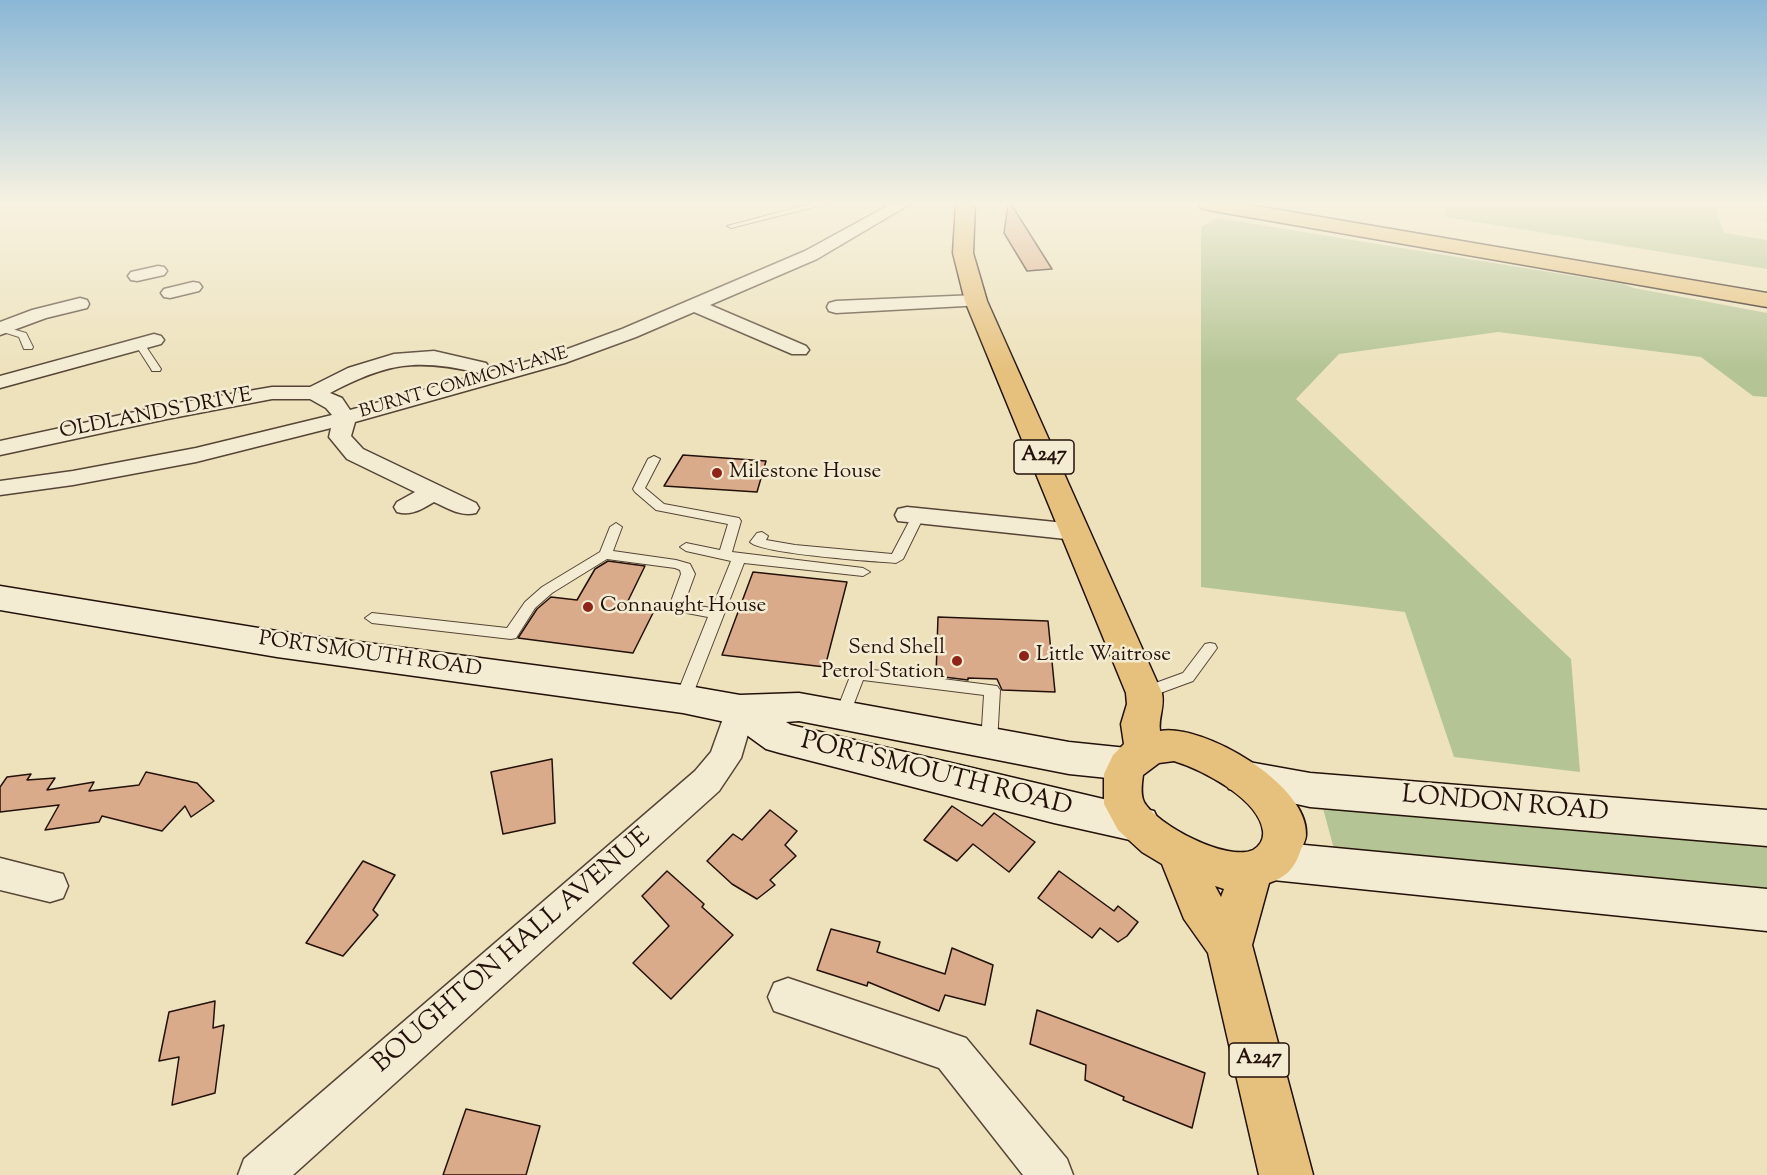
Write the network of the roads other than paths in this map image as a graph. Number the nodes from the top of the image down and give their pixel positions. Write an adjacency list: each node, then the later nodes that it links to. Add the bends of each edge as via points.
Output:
1 (802, 259): 13 (street, BURNT COMMON LANE)
2 (965, 259): 11 (main road, A247)
3 (1531, 259): 10 (main road)
4 (1608, 259): 7 (main road)
5 (158, 271): 6 (street)
6 (137, 276)
7 (1767, 286)
8 (193, 287): 9 (street)
9 (170, 293)
10 (1767, 300)
11 (976, 301): 14 (street); 34 (main road, A247)
12 (80, 304): 15 (street, via 51,304)
13 (694, 305): 18 (street); 25 (street, BURNT COMMON LANE, via 558,359)
14 (836, 307)
15 (1, 329): 17 (lane, via 23,335)
16 (147, 342): 21 (lane); 23 (street)
17 (28, 347)
18 (799, 350)
19 (339, 355): 22 (street)
20 (479, 367): 22 (street, OLDLANDS DRIVE, via 441,357 417,356)
21 (156, 369)
22 (359, 370): 24 (street, OLDLANDS DRIVE)
23 (0, 382)
24 (314, 393): 25 (street, via 334,403); 26 (street, OLDLANDS DRIVE, via 246,396)
25 (345, 418): 28 (street, BURNT COMMON LANE, via 196,454); 29 (street, via 340,437 355,454)
26 (0, 448)
27 (654, 459): 38 (lane, via 639,489 660,507 735,521)
28 (0, 488)
29 (434, 492): 30 (street); 31 (street)
30 (406, 507)
31 (467, 508)
32 (913, 516): 34 (street); 35 (lane, via 896,559 756,542)
33 (616, 527): 37 (lane)
34 (1075, 532): 44 (main road, A247)
35 (762, 536)
36 (686, 547): 38 (lane)
37 (605, 554): 41 (lane, via 685,567 688,574 675,607); 42 (lane, via 546,590 530,604 511,634)
38 (732, 556): 39 (lane); 41 (lane)
39 (863, 572)
40 (0, 598): 45 (main road, PORTSMOUTH ROAD, via 288,645)
41 (717, 614): 45 (lane)
42 (372, 618)
43 (1210, 648): 44 (lane, via 1188,677)
44 (1145, 698): 49 (main road, A247); 50 (main road)
45 (683, 699): 46 (main road, PORTSMOUTH ROAD)
46 (740, 710): 47 (main road, PORTSMOUTH ROAD, via 798,707); 52 (main road, PORTSMOUTH ROAD, via 780,738); 61 (street, BOUGHTON HALL AVENUE, via 725,758 706,782)
47 (843, 715): 48 (main road, PORTSMOUTH ROAD); 48 (lane, via 858,674 992,690)
48 (990, 743): 50 (main road, PORTSMOUTH ROAD, via 1069,758)
49 (1195, 750): 50 (main road, via 1158,746); 51 (main road)
50 (1136, 757): 52 (main road, via 1122,775 1122,790 1125,806)
51 (1243, 777): 53 (main road, LONDON ROAD, via 1310,790); 55 (main road, via 1273,802 1285,823 1285,844)
52 (1139, 824): 54 (main road)
53 (1767, 828)
54 (1178, 851): 55 (main road, via 1231,871); 59 (main road, A247, via 1200,904)
55 (1262, 866): 58 (main road, via 1330,865); 59 (main road)
56 (0, 874): 57 (street)
57 (50, 886)
58 (1767, 910)
59 (1229, 945): 63 (main road, A247)
60 (788, 997): 62 (street, via 951,1052)
61 (260, 1175)
62 (1051, 1175)
63 (1286, 1175)

